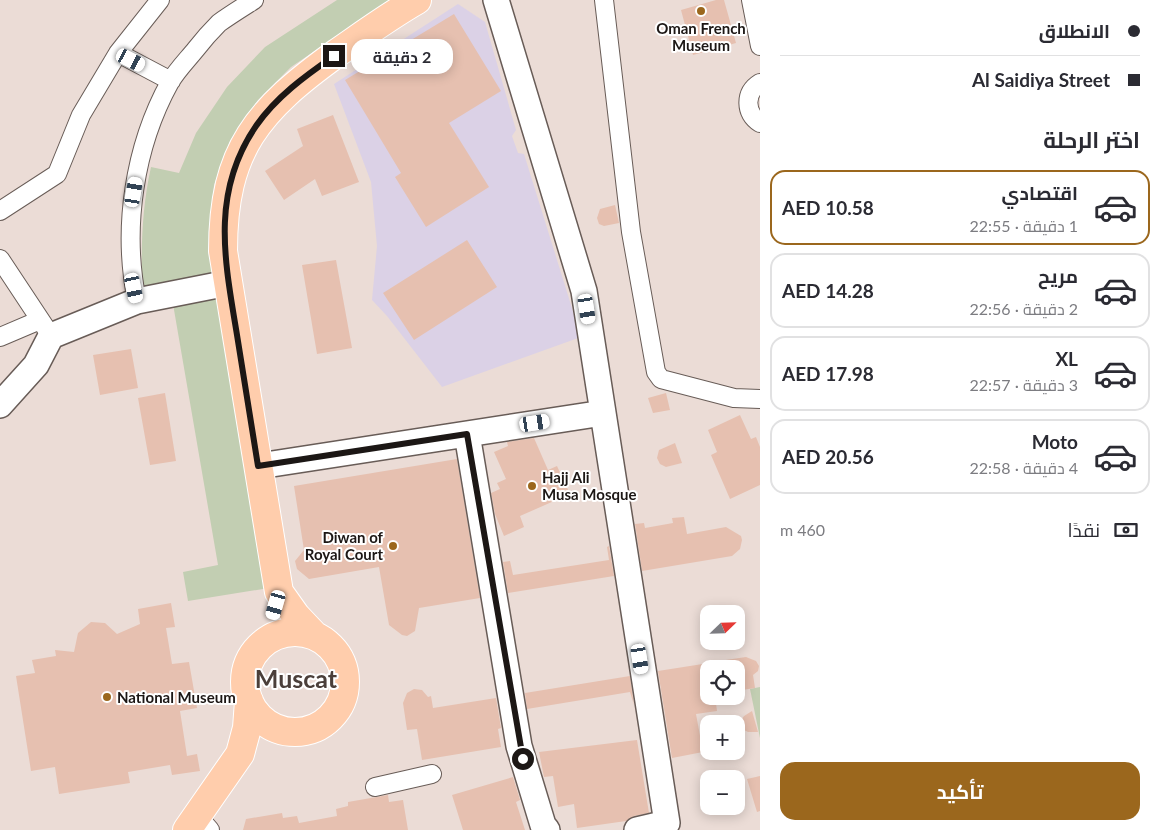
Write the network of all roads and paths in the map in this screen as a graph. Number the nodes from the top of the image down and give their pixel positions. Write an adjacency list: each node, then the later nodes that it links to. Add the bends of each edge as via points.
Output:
1 (160, 0): 9 (street)
2 (254, 0): 10 (street, via 219,24)
3 (416, 0): 7 (main road)
4 (496, 0): 21 (street, via 584,291)
5 (604, 0): 19 (street, via 631,232 656,372 661,379 734,398)
6 (751, 0): 8 (street)
7 (397, 7): 15 (main road, via 289,90 255,127 226,195 224,251)
8 (760, 46)
9 (118, 53): 10 (street); 13 (street, via 81,115 57,174)
10 (171, 81): 16 (street, via 141,154 134,192 130,229 132,276)
11 (760, 83): 12 (street, via 753,88 748,100 750,113)
12 (760, 123)
13 (0, 211)
14 (0, 259): 17 (street)
15 (228, 283): 16 (street); 23 (main road)
16 (137, 301): 17 (street)
17 (45, 328): 18 (street); 20 (street, via 36,365)
18 (0, 337)
19 (760, 399)
20 (0, 405)
21 (603, 413): 22 (street); 34 (street, via 668,823)
22 (467, 434): 23 (street); 33 (street, via 520,746)
23 (258, 466): 24 (main road)
24 (280, 592): 25 (main road); 26 (main road, via 272,619)
25 (314, 636): 26 (main road, via 284,632); 28 (main road, via 335,652 344,673 343,696 334,712 321,724)
26 (258, 647): 27 (main road, via 246,673)
27 (249, 701): 28 (main road, via 271,726 287,731); 29 (main road, via 247,728)
28 (304, 731): 29 (main road, via 268,740)
29 (240, 754): 32 (main road)
30 (432, 774): 31 (street)
31 (375, 787)
32 (198, 825)
33 (547, 830)
34 (637, 830)

